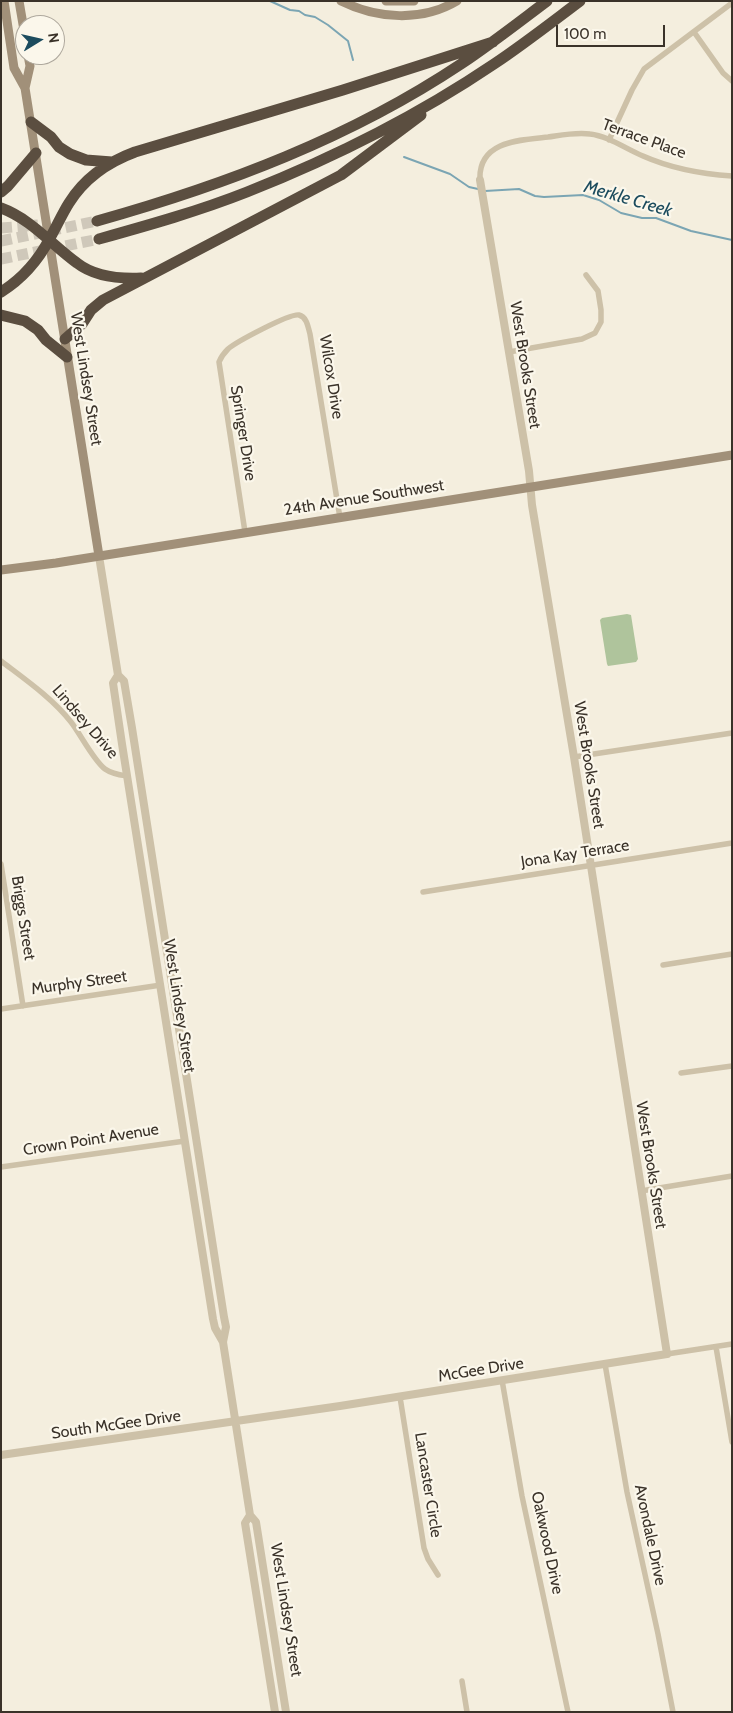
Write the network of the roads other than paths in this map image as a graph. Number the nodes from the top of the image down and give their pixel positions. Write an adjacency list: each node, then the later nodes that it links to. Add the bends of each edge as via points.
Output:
1 (4, 1): 16 (main road, West Lindsey Street, via 14,68)
2 (19, 1): 10 (main road)
3 (341, 1): 6 (main road, via 395,17 425,14)
4 (386, 1): 5 (main road)
5 (414, 1)
6 (457, 1)
7 (548, 1): 12 (highway)
8 (580, 1): 14 (highway)
9 (732, 3): 11 (street)
10 (21, 15)
11 (694, 32): 15 (street); 18 (street, via 644,69)
12 (493, 42): 20 (highway, via 135,152); 25 (highway, via 395,104 282,159 198,191)
13 (30, 65): 16 (main road, West Lindsey Street)
14 (471, 78): 26 (highway, via 367,138 293,173 203,208); 29 (highway, via 340,175)
15 (732, 81)
16 (25, 88): 17 (main road, West Lindsey Street)
17 (31, 122): 19 (main road, West Lindsey Street); 20 (highway, via 59,147 78,158)
18 (609, 140): 21 (street, Terrace Place, via 666,164); 22 (street, Terrace Place, via 590,134 573,134 504,143 485,161)
19 (36, 153): 23 (highway); 27 (main road, West Lindsey Street)
20 (112, 162): 27 (highway, via 75,194)
21 (732, 176)
22 (480, 180): 34 (street, West Brooks Street)
23 (1, 192)
24 (1, 208): 27 (highway, via 18,216)
25 (97, 221)
26 (99, 239)
27 (49, 240): 29 (highway, via 78,264 101,274 123,279); 30 (highway, via 19,279); 32 (main road, West Lindsey Street)
28 (586, 275): 34 (street, via 598,291 601,322 595,332 582,339)
29 (145, 278): 32 (highway, via 96,306)
30 (1, 292)
31 (1, 315): 35 (highway, via 25,321)
32 (65, 339): 35 (main road, West Lindsey Street)
33 (235, 344): 38 (street, Wilcox Drive, via 289,316 299,315 306,319); 39 (street, Springer Drive, via 227,350 219,366)
34 (509, 352): 37 (street, West Brooks Street)
35 (68, 357): 40 (main road, West Lindsey Street)
36 (732, 455): 37 (main road, 24th Avenue Southwest)
37 (531, 486): 38 (main road, 24th Avenue Southwest); 47 (street, West Brooks Street)
38 (340, 518): 39 (main road, 24th Avenue Southwest)
39 (245, 532): 40 (main road, 24th Avenue Southwest)
40 (99, 556): 41 (main road, 24th Avenue Southwest); 43 (street, West Lindsey Street)
41 (1, 570)
42 (1, 661): 48 (street, Lindsey Drive, via 70,721 106,770)
43 (118, 675): 45 (street, West Lindsey Street, via 124,681); 46 (street, West Lindsey Street, via 113,683)
44 (732, 733): 47 (street)
45 (134, 742): 46 (street); 49 (street, West Lindsey Street)
46 (122, 744): 48 (street, West Lindsey Street)
47 (574, 757): 52 (street, West Brooks Street)
48 (127, 776): 49 (street); 56 (street, West Lindsey Street)
49 (139, 776): 55 (street, West Lindsey Street)
50 (732, 843): 52 (street, Jona Kay Terrace)
51 (1, 864): 60 (street, Briggs Street)
52 (590, 866): 53 (street, Jona Kay Terrace); 67 (street, West Brooks Street)
53 (423, 892)
54 (732, 954): 57 (street)
55 (168, 958): 56 (street); 59 (street, West Lindsey Street)
56 (157, 960): 58 (street, West Lindsey Street)
57 (663, 965)
58 (161, 989): 59 (street); 60 (street, Murphy Street); 64 (street, West Lindsey Street)
59 (173, 990): 68 (street, West Lindsey Street)
60 (23, 1006): 61 (street, Murphy Street)
61 (1, 1009)
62 (732, 1066): 63 (street)
63 (680, 1073)
64 (185, 1140): 65 (street, Crown Point Avenue); 69 (street, West Lindsey Street)
65 (1, 1168)
66 (732, 1176): 67 (street)
67 (641, 1191): 75 (street, West Brooks Street)
68 (207, 1202): 69 (street); 70 (street, West Lindsey Street)
69 (195, 1204): 71 (street, West Lindsey Street)
70 (211, 1231): 71 (street); 72 (street, West Lindsey Street, via 226,1327)
71 (200, 1233): 72 (street, West Lindsey Street, via 215,1328)
72 (223, 1342): 79 (street, West Lindsey Street)
73 (732, 1344): 74 (street, McGee Drive)
74 (716, 1346): 75 (street, McGee Drive); 80 (street)
75 (667, 1354): 76 (street, McGee Drive)
76 (604, 1364): 77 (street, McGee Drive); 89 (street, Avondale Drive, via 626,1492)
77 (502, 1380): 78 (street, McGee Drive); 88 (street, Oakwood Drive, via 522,1496)
78 (400, 1397): 79 (street, McGee Drive); 83 (street, Lancaster Circle, via 424,1548)
79 (235, 1422): 81 (street, South McGee Drive); 82 (street, West Lindsey Street)
80 (732, 1442)
81 (1, 1455)
82 (250, 1515): 85 (street, West Lindsey Street, via 245,1523); 86 (street, West Lindsey Street, via 256,1522)
83 (438, 1574)
84 (462, 1681): 87 (street)
85 (275, 1712)
86 (286, 1712)
87 (467, 1712)
88 (568, 1712)
89 (673, 1712)

